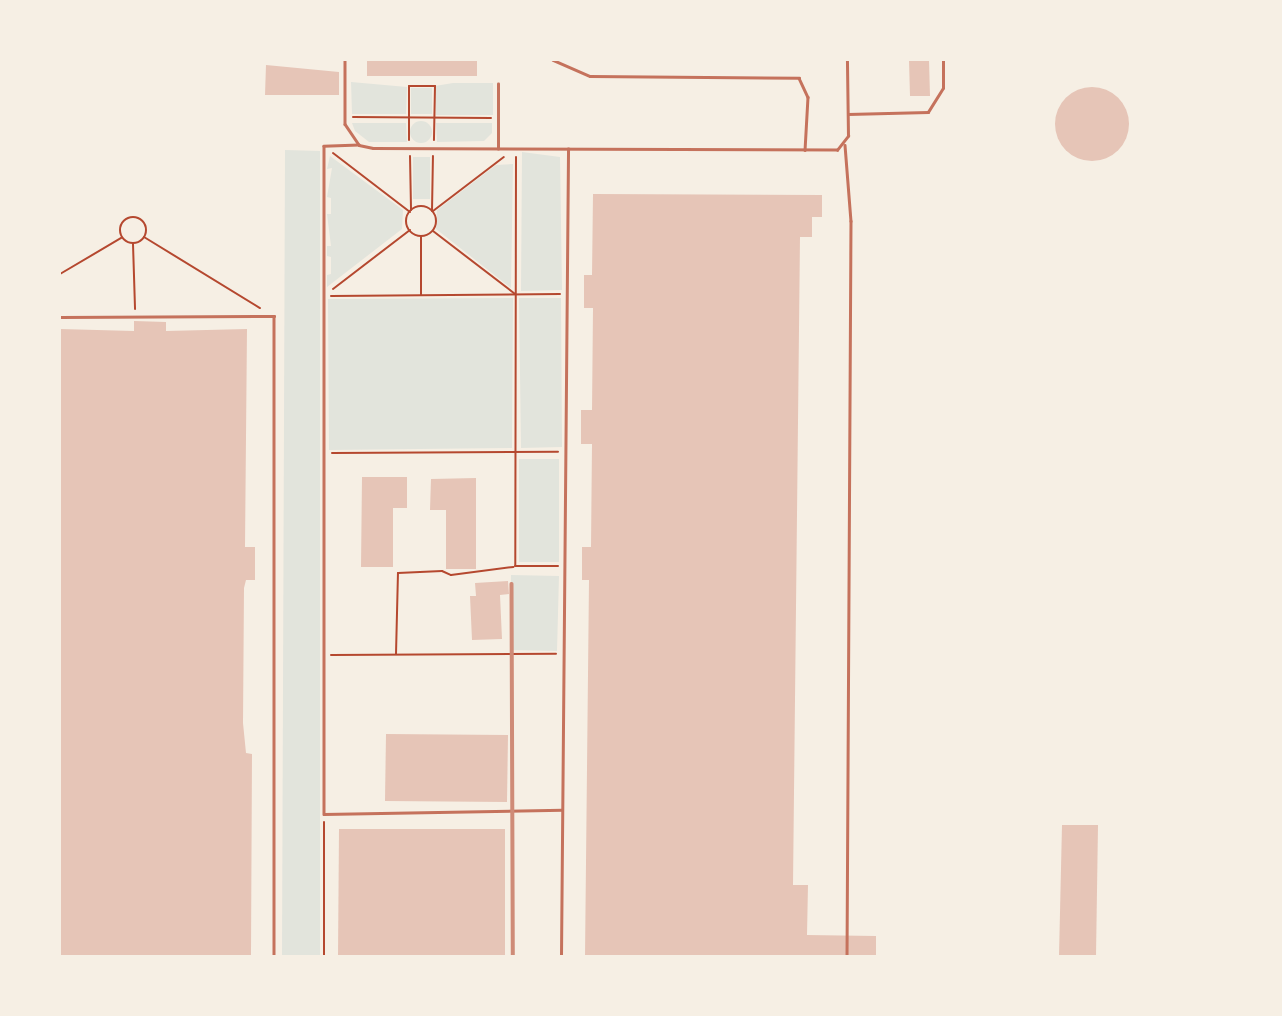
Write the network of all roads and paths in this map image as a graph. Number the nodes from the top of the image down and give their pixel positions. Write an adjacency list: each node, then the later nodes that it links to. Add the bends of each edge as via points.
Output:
1 (345, 60): 8 (lane)
2 (553, 60): 18 (lane, via 590,76 799,78 808,97)
3 (847, 60): 7 (lane)
4 (943, 60): 7 (lane, via 943,88 928,112)
5 (498, 84): 10 (lane)
6 (435, 86): 9 (path, via 409,86)
7 (848, 114): 12 (lane)
8 (345, 116): 9 (path); 11 (lane, via 350,136)
9 (409, 118): 10 (path); 14 (path)
10 (498, 118): 15 (lane)
11 (359, 145): 13 (lane); 14 (lane)
12 (845, 145): 18 (lane, via 837,150); 48 (lane, via 851,220)
13 (324, 146): 19 (path); 30 (lane)
14 (409, 149): 15 (lane); 19 (path)
15 (498, 149): 16 (lane)
16 (516, 149): 17 (lane); 20 (path); 29 (path)
17 (568, 149): 18 (lane); 28 (lane)
18 (805, 150)
19 (411, 211): 20 (path, via 420,206); 21 (path)
20 (432, 211): 22 (path, via 436,220)
21 (410, 230): 23 (path); 30 (path)
22 (433, 231): 23 (path); 29 (path)
23 (421, 236): 31 (path)
24 (122, 237): 25 (path, via 121,225 135,218 145,225); 26 (path); 27 (path)
25 (144, 237): 26 (path); 32 (path)
26 (133, 243): 34 (path)
27 (60, 274)
28 (566, 294): 29 (path); 36 (lane)
29 (516, 295): 31 (path); 35 (path)
30 (323, 296): 31 (path); 37 (lane)
31 (421, 296)
32 (274, 316): 34 (lane); 45 (lane)
33 (60, 317): 34 (lane)
34 (135, 317)
35 (516, 452): 36 (path); 37 (path); 38 (path)
36 (567, 452): 39 (lane)
37 (324, 453): 41 (lane)
38 (515, 566): 39 (path); 42 (path, via 451,575 442,571 398,573)
39 (565, 566): 40 (lane)
40 (563, 654): 42 (path); 43 (lane)
41 (323, 655): 42 (path); 44 (lane)
42 (396, 655)
43 (562, 810): 44 (lane); 47 (lane)
44 (324, 814): 46 (path)
45 (274, 957)
46 (324, 957)
47 (561, 957)
48 (847, 957)

